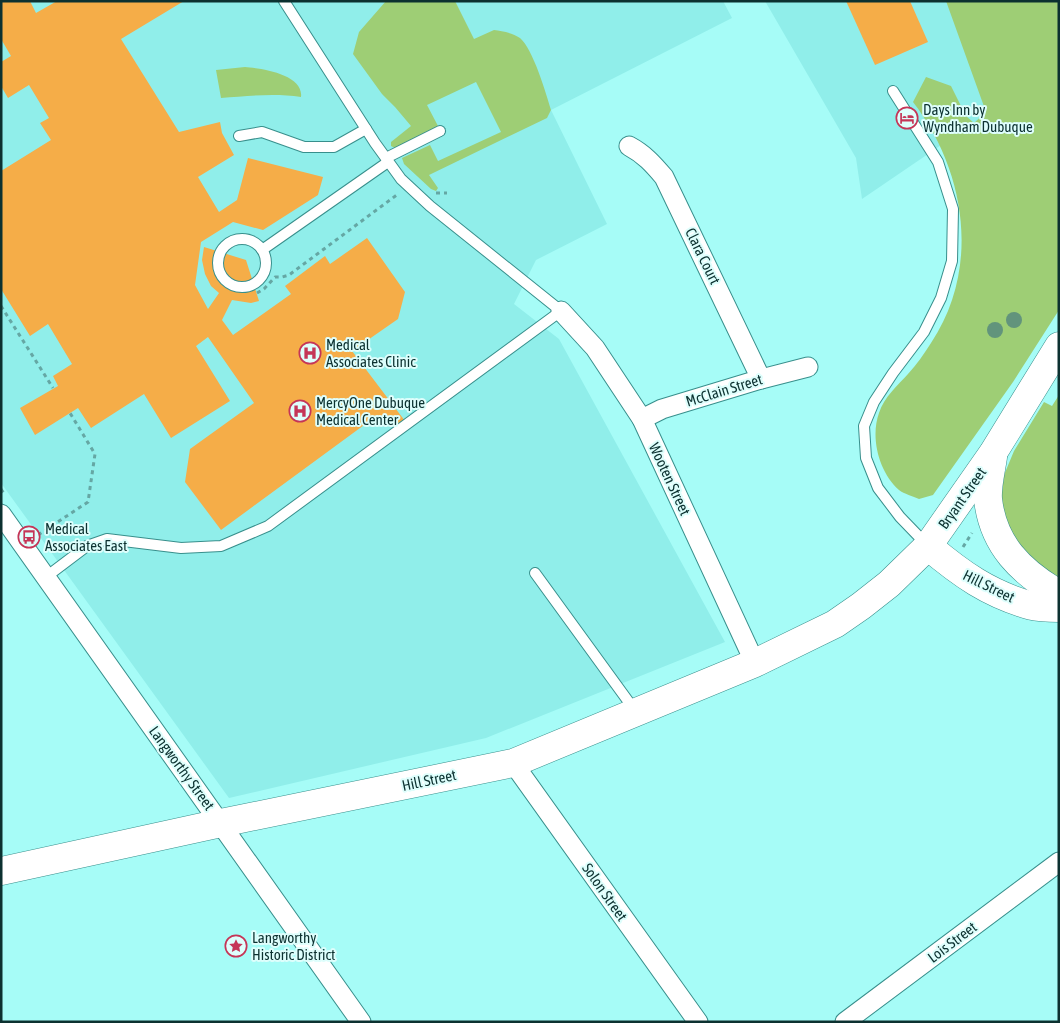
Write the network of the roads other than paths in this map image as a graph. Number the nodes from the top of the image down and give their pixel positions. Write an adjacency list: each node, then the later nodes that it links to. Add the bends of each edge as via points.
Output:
1 (284, 1): 3 (lane)
2 (893, 91): 16 (lane, via 938,162 953,209 952,261 941,298 924,332 874,402 864,426 866,458 878,488 900,518)
3 (366, 129): 5 (lane, via 334,147 304,147 262,132); 7 (lane)
4 (440, 131): 7 (lane)
5 (239, 136)
6 (629, 146): 12 (street, Clara Court, via 642,153 664,177)
7 (387, 160): 8 (lane); 9 (lane, via 416,193)
8 (262, 250): 8 (lane, via 249,240 226,245 219,260 222,275 240,287 255,283 261,278 266,264)
9 (561, 311): 13 (street, Wooten Street, via 595,348); 18 (lane, via 268,526 221,546 181,548 106,539 88,546)
10 (1059, 346): 14 (main road, Bryant Street)
11 (808, 367): 12 (street, McClain Street)
12 (761, 378): 13 (street, McClain Street, via 662,409)
13 (642, 419): 22 (street, Wooten Street)
14 (993, 452): 16 (main road, Bryant Street); 19 (main road, via 988,498 993,525 1005,549 1025,571)
15 (1, 514): 18 (street, Langworthy Street)
16 (928, 546): 20 (main road, Hill Street, via 956,570 990,590 1033,606); 21 (main road, Bryant Street, via 889,584)
17 (535, 573): 23 (lane)
18 (46, 577): 25 (street, Langworthy Street)
19 (1059, 594)
20 (1059, 608)
21 (835, 624): 22 (main road, Hill Street)
22 (755, 663): 23 (main road, Hill Street)
23 (636, 712): 24 (main road, Hill Street)
24 (513, 763): 25 (main road, Hill Street); 29 (street, Solon Street)
25 (221, 823): 27 (main road, Hill Street); 28 (street, Langworthy Street)
26 (1059, 862): 30 (street, Lois Street)
27 (1, 871)
28 (361, 1022)
29 (698, 1022)
30 (844, 1022)

